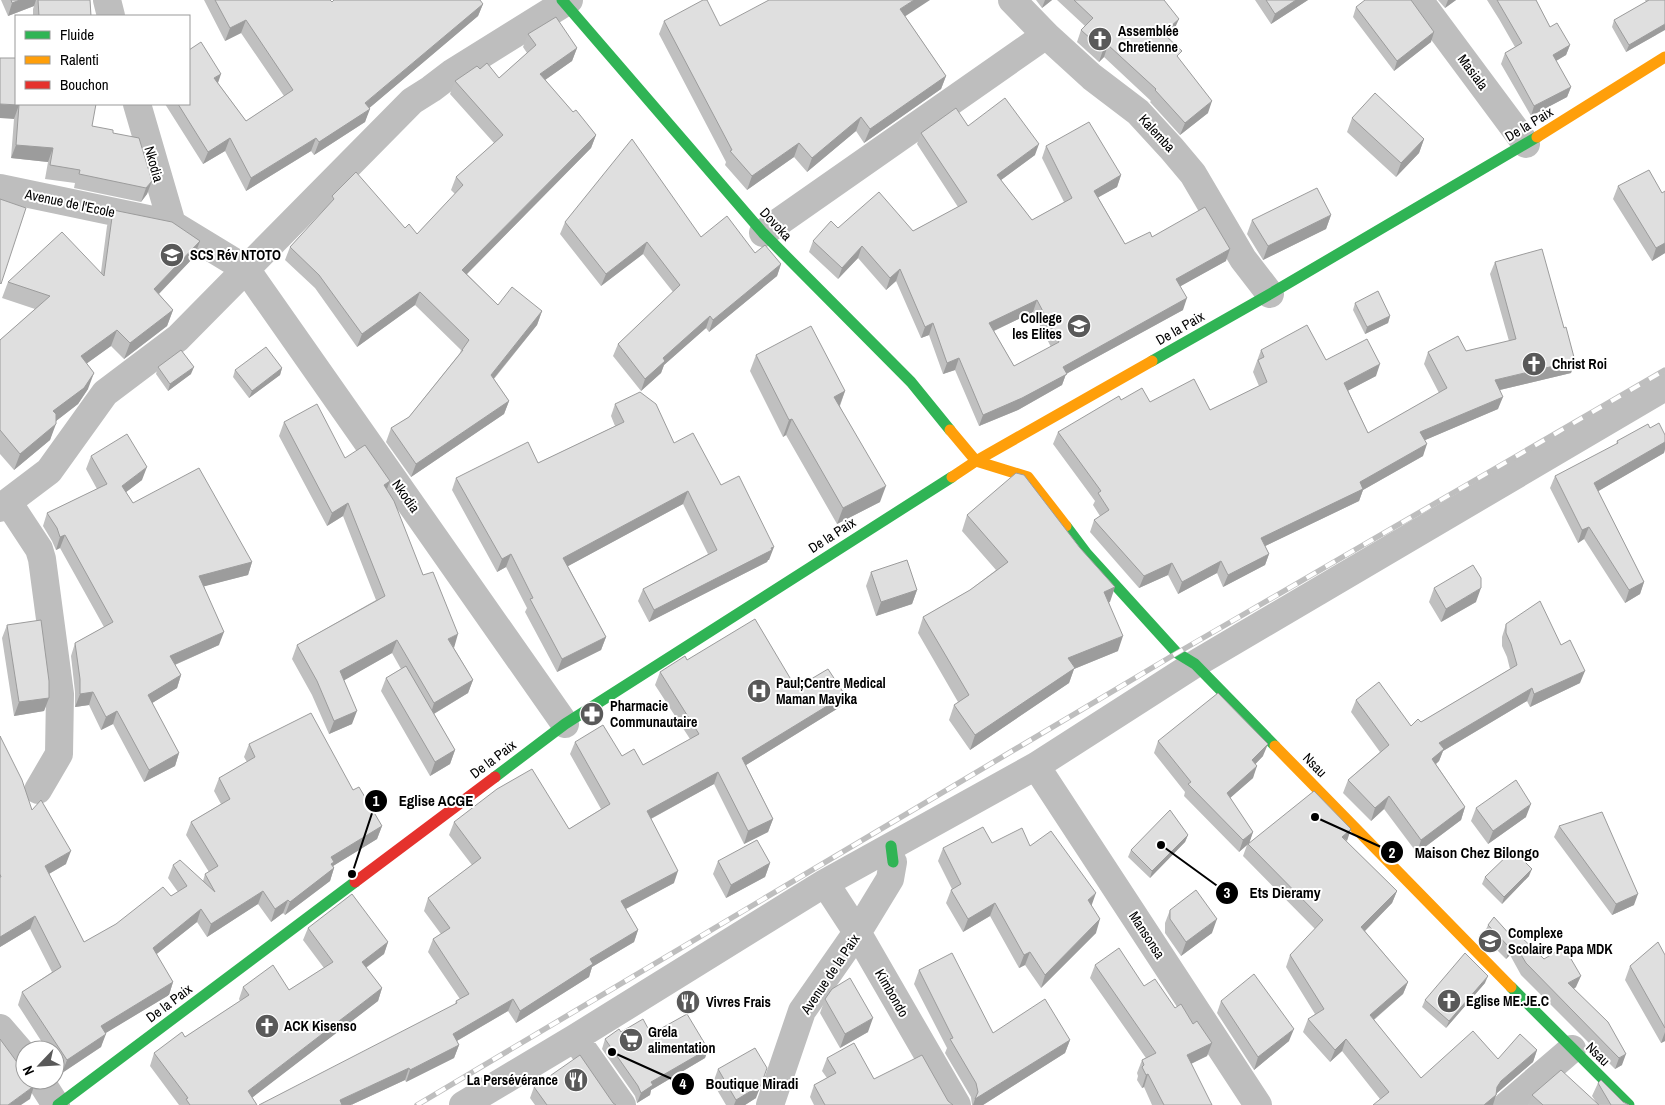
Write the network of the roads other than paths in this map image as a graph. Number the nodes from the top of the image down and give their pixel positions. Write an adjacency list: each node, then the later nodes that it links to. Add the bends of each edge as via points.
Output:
1 (107, 0): 5 (street)
2 (1012, 0): 6 (street, Kalemba)
3 (1419, 0): 9 (street, Masiala)
4 (565, 1): 12 (street, Dovoka); 13 (street, via 412,101)
5 (111, 15)
6 (1046, 35): 12 (street); 14 (street, Kalemba, via 1092,77 1138,112 1172,149 1193,174 1243,260)
7 (1665, 57): 9 (street, De la Paix)
8 (137, 105): 11 (street, Nkodia)
9 (1526, 144): 14 (street, De la Paix)
10 (0, 188): 11 (street, Avenue de l'Ecole)
11 (172, 224): 13 (street, Avenue de l'Ecole)
12 (762, 233): 16 (street, Dovoka, via 911,382)
13 (246, 269): 17 (street, via 178,338 105,393 49,471); 19 (street, Nkodia)
14 (1270, 294): 16 (street, De la Paix)
15 (1665, 386): 18 (street)
16 (976, 461): 18 (street, Nsau, via 1028,477 1087,554 1177,654); 19 (street, De la Paix)
17 (4, 505): 21 (street, via 39,549 42,558 60,684 59,754)
18 (1195, 664): 20 (street); 28 (street, Nsau)
19 (565, 724): 30 (street, De la Paix)
20 (1036, 766): 22 (street); 35 (street, Mansonsa)
21 (38, 790)
22 (892, 854): 23 (street); 24 (street, Avenue de la Paix, via 890,879)
23 (825, 883): 24 (street, Kimbondo); 26 (street)
24 (858, 932): 33 (street, Avenue de la Paix, via 802,1012); 34 (street, Kimbondo)
25 (0, 1028): 27 (street)
26 (575, 1038): 31 (street); 32 (street)
27 (15, 1045)
28 (1572, 1049): 36 (street); 37 (street, Nsau)
29 (47, 1090): 30 (street)
30 (57, 1105)
31 (462, 1105)
32 (622, 1105)
33 (770, 1105)
34 (957, 1105)
35 (1258, 1105)
36 (1507, 1105)
37 (1629, 1105)

